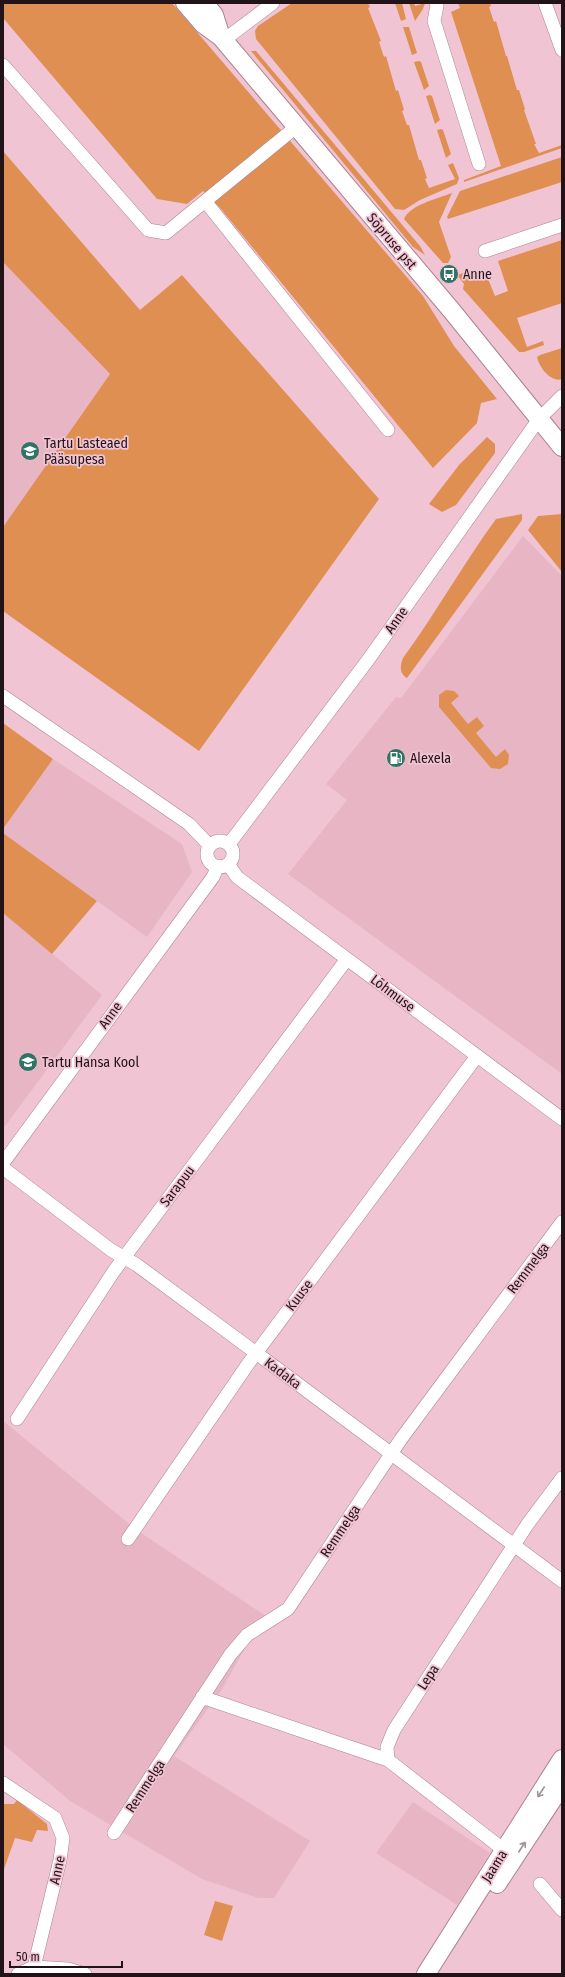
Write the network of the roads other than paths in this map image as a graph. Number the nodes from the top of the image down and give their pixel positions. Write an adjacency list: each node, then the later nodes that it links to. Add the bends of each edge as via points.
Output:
1 (185, 3): 6 (main road, Sõpruse pst, via 203,24)
2 (204, 3): 6 (main road, Sõpruse pst, via 214,15)
3 (273, 3): 6 (street)
4 (436, 3): 10 (street, via 434,21)
5 (545, 3): 7 (street)
6 (222, 39): 9 (main road, Sõpruse pst)
7 (562, 50)
8 (3, 65): 11 (street, via 148,230 166,233)
9 (296, 127): 11 (street); 15 (main road, Sõpruse pst, via 452,311)
10 (479, 164)
11 (205, 201): 16 (street)
12 (562, 225): 13 (street)
13 (485, 251)
14 (562, 396): 15 (street, Anne)
15 (539, 419): 17 (main road, Sõpruse pst); 19 (street, Anne, via 368,660)
16 (388, 430)
17 (562, 446)
18 (3, 696): 20 (street, via 189,824)
19 (229, 844): 20 (street, via 221,841); 21 (street, via 232,856)
20 (210, 846): 21 (street, via 208,860)
21 (223, 865): 22 (street, Lõhmuse); 25 (street, Anne)
22 (348, 959): 23 (street, Lõhmuse); 28 (street, Sarapuu)
23 (477, 1056): 24 (street, Lõhmuse); 29 (street, Kuuse)
24 (562, 1119)
25 (3, 1163)
26 (3, 1168): 28 (street, Kadaka)
27 (562, 1222): 31 (street, Remmelga)
28 (124, 1257): 29 (street, Kadaka); 30 (street, Sarapuu)
29 (256, 1353): 31 (street, Kadaka); 33 (street, Kuuse)
30 (17, 1419)
31 (392, 1454): 34 (street, Kadaka); 36 (street, Remmelga, via 288,1609 247,1634)
32 (562, 1478): 34 (street, Lepa)
33 (128, 1539)
34 (514, 1545): 35 (street, Kadaka); 38 (street, Lepa, via 394,1730 387,1747)
35 (562, 1581)
36 (202, 1697): 38 (street); 41 (street, Remmelga)
37 (562, 1759): 42 (main road, Jaama, one-way to 42)
38 (388, 1760): 42 (street)
39 (3, 1783): 45 (street, Anne, via 55,1818 63,1838)
40 (562, 1785): 49 (main road, Jaama, one-way to 40)
41 (114, 1833)
42 (504, 1850): 48 (main road, Jaama)
43 (540, 1884): 44 (street)
44 (562, 1910)
45 (34, 1967): 46 (street); 47 (street, via 68,1969)
46 (18, 1974)
47 (85, 1974)
48 (426, 1974)
49 (441, 1974)

